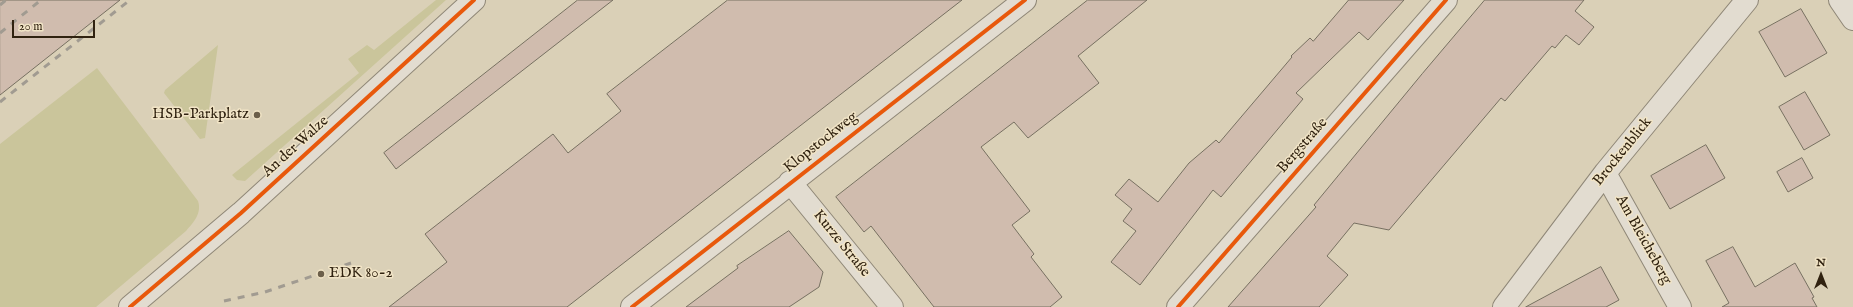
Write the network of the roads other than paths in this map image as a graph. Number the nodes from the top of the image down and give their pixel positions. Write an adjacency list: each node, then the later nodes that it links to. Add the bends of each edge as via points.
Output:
1 (474, 0): 9 (street, An der Walze, via 241,213)
2 (1025, 0): 8 (street, Klopstockweg)
3 (1446, 0): 12 (street, Bergstraße)
4 (1747, 0): 7 (street, Brockenblick)
5 (1840, 0): 6 (street)
6 (1853, 19)
7 (1605, 173): 13 (street, Brockenblick); 14 (street, Am Bleicheberg)
8 (790, 182): 10 (street, Klopstockweg); 11 (street, Kurze Straße)
9 (130, 307)
10 (632, 307)
11 (892, 307)
12 (1178, 307)
13 (1504, 307)
14 (1680, 307)

